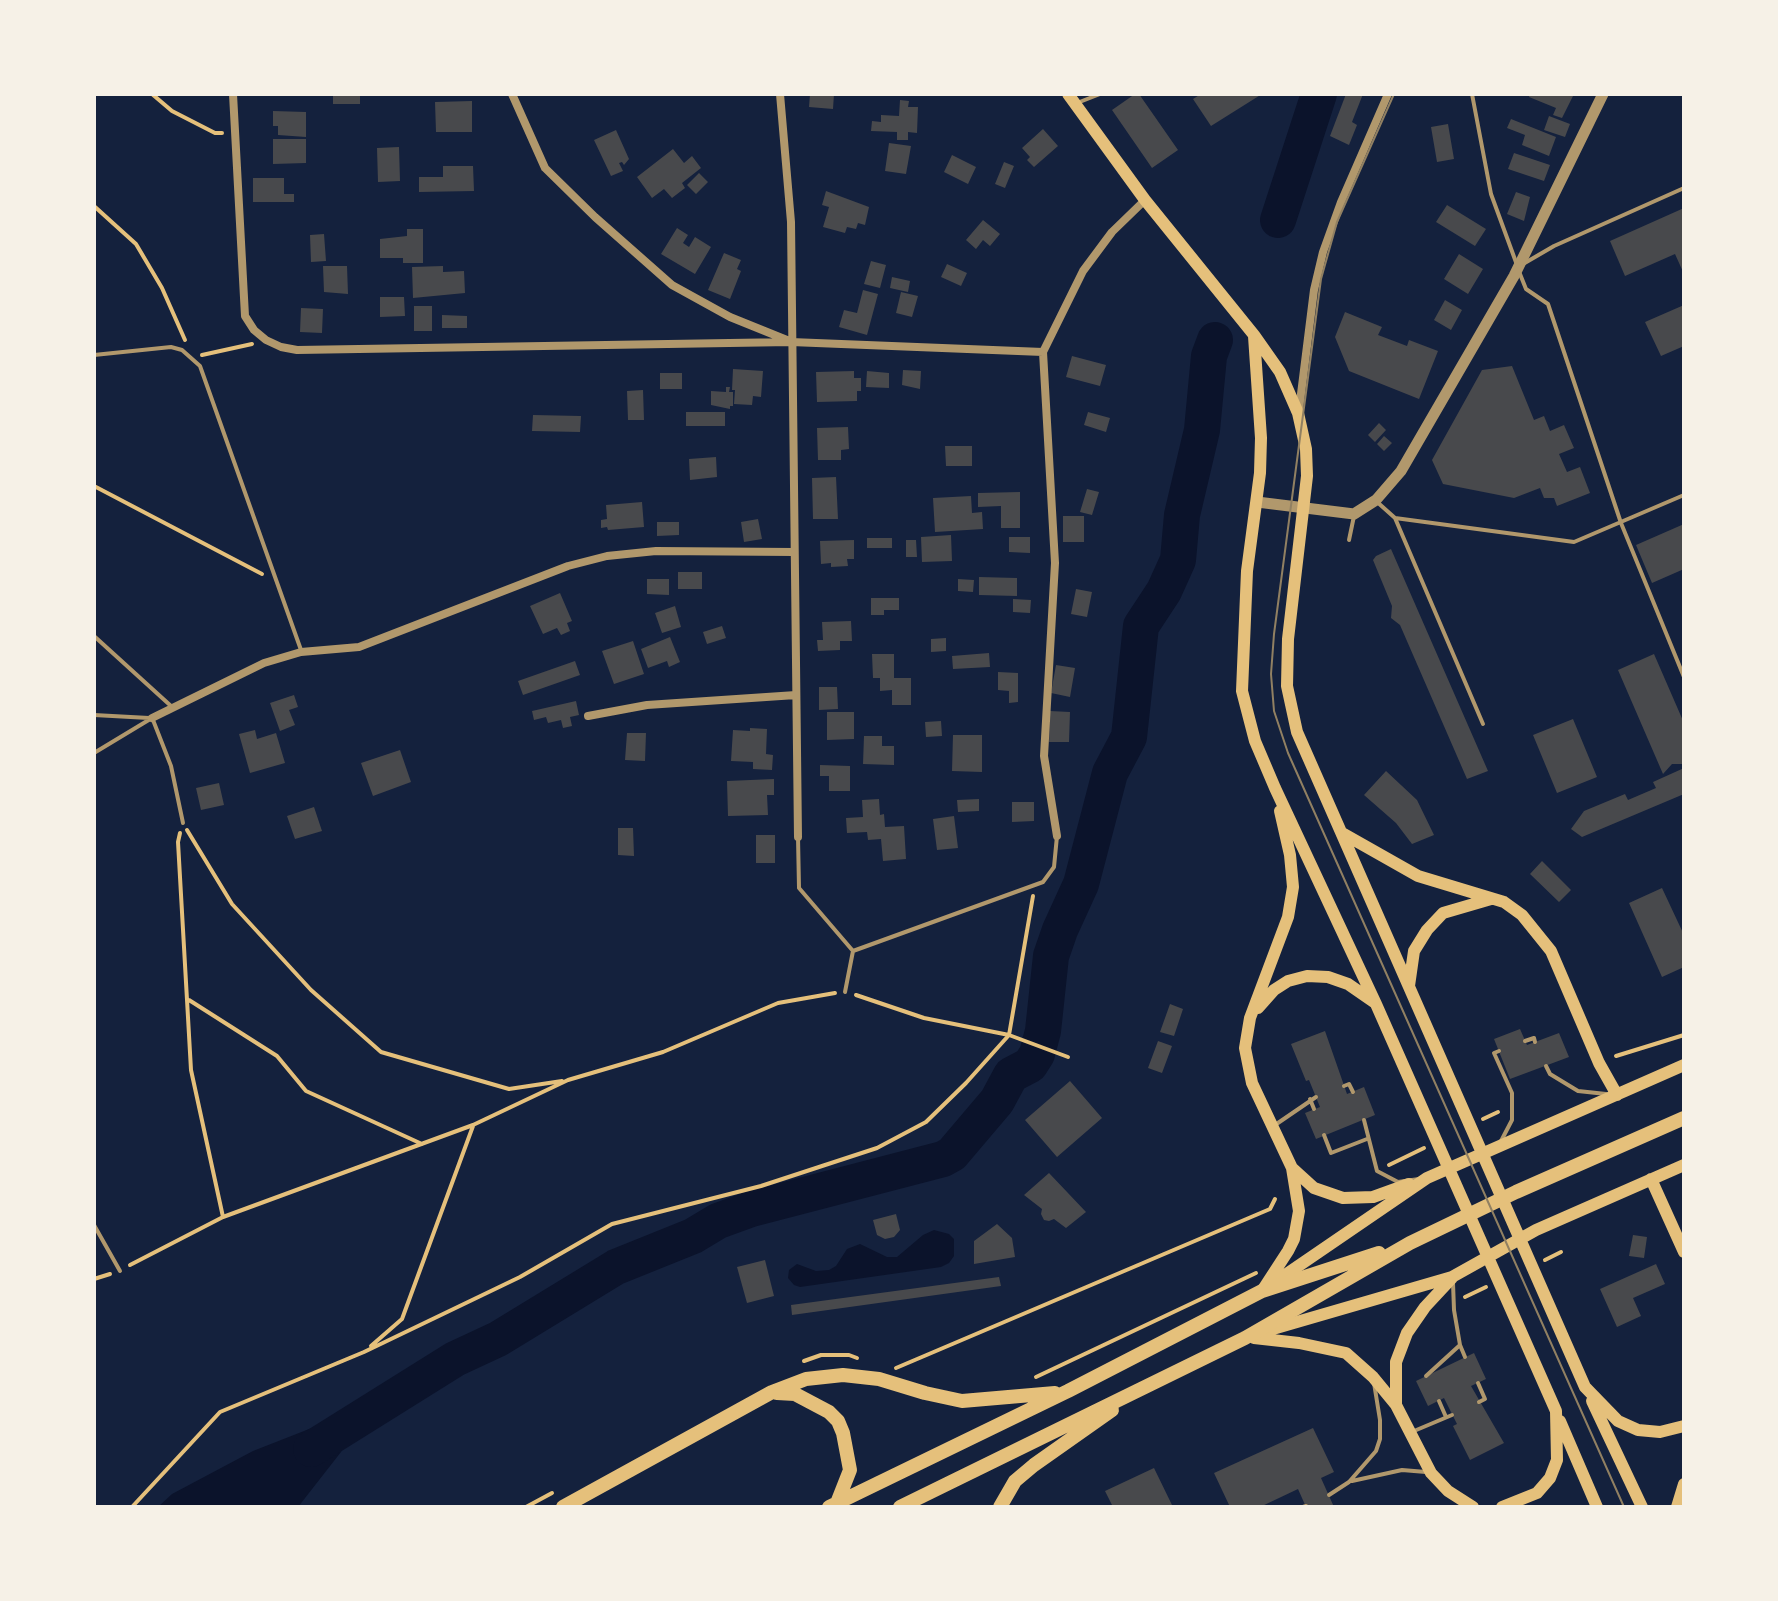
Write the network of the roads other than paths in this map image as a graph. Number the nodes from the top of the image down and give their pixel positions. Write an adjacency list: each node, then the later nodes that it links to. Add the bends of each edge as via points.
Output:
1 (233, 94): 13 (street, via 245,316 254,330 281,347)
2 (512, 94): 13 (street, via 545,168 606,227 672,285)
3 (780, 94): 13 (street, via 791,222)
4 (1100, 94): 8 (lane)
5 (1388, 94): 16 (street, via 1323,252)
6 (1472, 94): 11 (lane, via 1491,194)
7 (1603, 94): 11 (street)
8 (1071, 99): 10 (main road)
9 (1684, 188): 11 (lane)
10 (1145, 200): 12 (main road); 14 (street, via 1083,271)
11 (1517, 268): 18 (street, via 1401,471); 23 (lane, via 1526,289 1548,304)
12 (1254, 335): 16 (main road, via 1280,372); 19 (main road, via 1261,438)
13 (791, 342): 14 (street); 25 (street)
14 (1043, 352): 39 (street, via 1055,563 1044,756)
15 (94, 355): 27 (lane, via 171,347 192,357 204,376)
16 (1298, 413): 20 (main road, via 1306,449)
17 (1684, 495): 23 (lane)
18 (1376, 500): 21 (street); 22 (lane)
19 (1257, 502): 20 (street); 36 (main road, via 1247,571 1242,691)
20 (1305, 509): 21 (street); 38 (main road, via 1287,686 1297,732)
21 (1354, 514): 24 (lane)
22 (1395, 518): 23 (lane, via 1574,542); 34 (lane)
23 (1621, 523): 28 (lane)
24 (1349, 540)
25 (794, 552): 27 (street, via 607,556 568,566 359,647); 29 (street)
26 (94, 636): 30 (lane)
27 (301, 652): 30 (street, via 264,663)
28 (1684, 677)
29 (796, 695): 32 (street, via 647,705); 40 (street)
30 (173, 708): 33 (street)
31 (94, 715): 33 (lane)
32 (588, 716)
33 (152, 718): 35 (lane); 37 (lane, via 171,766)
34 (1483, 724)
35 (94, 753)
36 (1275, 788): 45 (main road); 46 (main road, via 1293,887 1288,917)
37 (183, 823)
38 (1342, 833): 41 (main road, via 1418,876); 43 (main road)
39 (1057, 836): 42 (lane, via 1054,867 1043,882)
40 (798, 837): 42 (lane, via 799,888)
41 (1494, 898): 43 (main road, via 1443,913 1414,951); 54 (main road, via 1522,915 1545,941)
42 (853, 951): 44 (lane)
43 (1409, 986): 79 (main road)
44 (845, 992)
45 (1376, 1004): 46 (main road, via 1348,984 1307,976 1274,990); 85 (main road)
46 (1250, 1018): 58 (main road, via 1247,1065)
47 (1525, 1041): 48 (lane)
48 (1535, 1042)
49 (1499, 1051): 61 (lane, via 1494,1053 1512,1093 1512,1120)
50 (1684, 1065): 54 (main road)
51 (1546, 1066): 54 (lane, via 1578,1091)
52 (1344, 1086): 53 (lane, via 1349,1084)
53 (1353, 1092)
54 (1617, 1095): 61 (main road)
55 (1314, 1109): 58 (lane, via 1313,1098)
56 (1684, 1118): 67 (main road)
57 (1364, 1120): 60 (lane)
58 (1273, 1127): 63 (main road)
59 (1324, 1135): 60 (lane, via 1331,1153)
60 (1367, 1139): 64 (lane, via 1377,1171 1398,1182)
61 (1498, 1147): 64 (main road)
62 (1684, 1165): 65 (main road)
63 (1292, 1168): 64 (main road, via 1314,1188 1343,1198 1373,1197); 71 (main road, via 1299,1211 1294,1239)
64 (1427, 1178): 71 (main road)
65 (1651, 1179): 68 (main road); 70 (main road, via 1536,1230)
66 (94, 1225): 69 (lane)
67 (1410, 1243): 71 (main road); 72 (main road)
68 (1684, 1252)
69 (120, 1271)
70 (1452, 1277): 72 (main road); 73 (lane); 84 (main road, via 1407,1333 1396,1362)
71 (1262, 1291): 80 (main road)
72 (1245, 1338): 76 (main road, via 1346,1353); 77 (main road)
73 (1460, 1345): 74 (lane); 75 (lane)
74 (1465, 1357)
75 (1426, 1376)
76 (1373, 1377): 84 (main road); 91 (lane, via 1380,1439)
77 (1155, 1381): 97 (main road); 98 (main road, via 1034,1465 1015,1481)
78 (1478, 1383): 83 (lane, via 1485,1399)
79 (1585, 1387): 88 (main road, via 1618,1421 1638,1430); 102 (main road)
80 (1068, 1391): 81 (main road, via 962,1401 843,1375 806,1379); 94 (main road)
81 (772, 1392): 94 (main road, via 795,1394 838,1421 850,1470); 96 (main road)
82 (1439, 1401): 87 (lane)
83 (1479, 1402)
84 (1396, 1405): 89 (main road)
85 (1556, 1411): 100 (main road, via 1557,1460 1550,1478 1537,1493); 101 (main road)
86 (1452, 1415): 87 (lane)
87 (1446, 1417): 89 (lane)
88 (1684, 1426)
89 (1408, 1433): 90 (main road)
90 (1431, 1473): 91 (lane, via 1402,1470); 95 (main road)
91 (1349, 1482): 93 (lane)
92 (1684, 1484): 103 (main road)
93 (1329, 1495)
94 (833, 1505)
95 (1470, 1506): 99 (main road)
96 (563, 1507)
97 (900, 1507)
98 (1000, 1507)
99 (1482, 1507)
100 (1502, 1507)
101 (1597, 1507)
102 (1642, 1507)
103 (1677, 1507)

